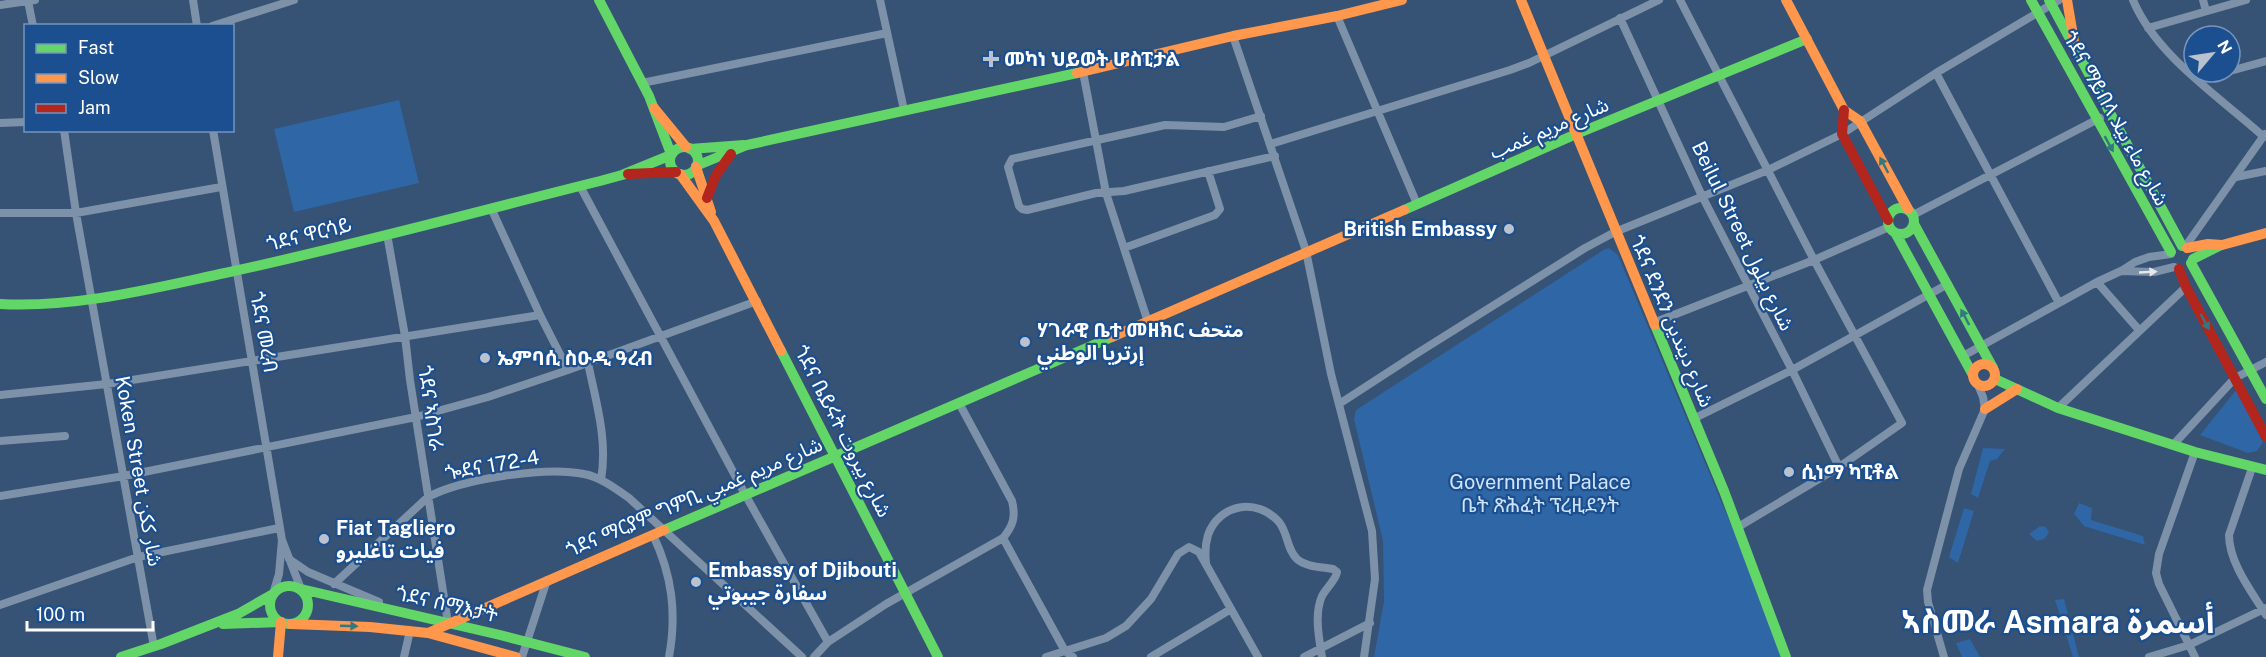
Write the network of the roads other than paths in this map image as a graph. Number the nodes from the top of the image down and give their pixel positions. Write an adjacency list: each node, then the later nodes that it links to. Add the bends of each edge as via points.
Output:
1 (193, 0): 23 (street)
2 (294, 0): 24 (street)
3 (600, 0): 37 (main road)
4 (880, 0): 26 (street)
5 (1402, 0): 20 (main road)
6 (1521, 0): 30 (main road, ጎደና ደንደን شارع ديندين)
7 (1659, 0): 21 (street)
8 (1680, 0): 36 (street)
9 (1786, 0): 28 (main road)
10 (2031, 0): 19 (main road, ጎደና ማይበላ شارع ماء بيلا)
11 (2067, 0): 29 (main road)
12 (2133, 0): 25 (street)
13 (2202, 0): 18 (street)
14 (2246, 0): 18 (street)
15 (31, 1): 17 (street); 22 (street)
16 (2053, 1): 19 (street); 29 (main road, ጎደና ማይበላ شارع ماء بيلا)
17 (0, 5)
18 (2206, 11): 25 (street)
19 (2038, 12): 35 (street); 40 (main road, ጎደና ማይበላ شارع ماء بيلا)
20 (1337, 15): 27 (main road); 45 (street)
21 (1620, 18): 30 (street); 41 (street, Beilul Street شارع بيلول)
22 (33, 24)
23 (197, 24)
24 (218, 24)
25 (2148, 28): 32 (street)
26 (887, 33): 37 (street); 43 (street)
27 (1233, 36): 34 (main road); 47 (street)
28 (1807, 39): 36 (main road, شارع مريم غمب); 44 (main road)
29 (2075, 48): 38 (main road, ጎደና ማይበላ شارع ماء بيلا)
30 (1542, 56): 45 (street, via 1510,70); 55 (main road, ጎደና ደንደን شارع ديندين)
31 (2266, 61): 33 (street)
32 (2182, 64)
33 (2242, 68)
34 (1083, 72): 43 (main road); 57 (street)
35 (1936, 73): 49 (street); 70 (street)
36 (1720, 76): 41 (main road, شارع مريم غمب); 65 (street)
37 (642, 83): 42 (main road)
38 (2094, 84): 40 (main road); 46 (main road, ጎደና ማይበላ شارع ماء بيلا)
39 (2202, 84): 56 (street)
40 (2080, 90): 48 (main road, ጎደና ማይበላ شارع ماء بيلا)
41 (1660, 100): 55 (main road, شارع مريم غمب); 75 (street, Beilul Street شارع بيلول)
42 (654, 107): 60 (main road); 62 (main road)
43 (904, 110): 59 (main road)
44 (1844, 110): 49 (main road); 54 (main road)
45 (1379, 111): 58 (street); 77 (street)
46 (2109, 113): 48 (street); 88 (main road, ጎደና ማይበላ شارع ماء بيلا)
47 (1261, 116): 57 (street, via 1224,127 1165,125); 58 (street)
48 (2096, 120): 70 (street); 91 (main road, ጎደና ማይበላ شارع ماء بيلا, one-way to 91)
49 (1860, 121): 54 (street); 81 (main road, one-way to 49)
50 (24, 122): 51 (street)
51 (0, 123)
52 (64, 132): 80 (street, Koken Street شار ككن)
53 (213, 132): 73 (street, ጎደና መረብ)
54 (1842, 134): 65 (street); 83 (main road)
55 (1574, 135): 77 (main road, شارع مريم غمب); 84 (main road, ጎደና ደንደን شارع ديندين)
56 (2265, 135): 71 (street)
57 (1095, 140): 74 (street); 74 (street, via 1012,159 1008,167 1022,209)
58 (1271, 144): 63 (street)
59 (747, 145): 60 (main road); 61 (main road)
60 (688, 148): 62 (main road, via 680,147); 64 (main road, via 697,158)
61 (733, 152): 64 (main road); 76 (main road, via 716,175)
62 (671, 155): 68 (main road, via 670,165); 69 (main road, ጎደና ዋርሳይ)
63 (1275, 156): 66 (street); 90 (street)
64 (696, 167): 68 (main road, via 687,174); 76 (main road)
65 (1768, 170): 75 (street); 92 (street)
66 (1208, 171): 74 (street); 89 (street, via 1220,209 1215,215)
67 (2266, 171): 71 (street)
68 (678, 173): 69 (main road, ጎደና ዋርሳይ); 82 (main road)
69 (622, 175): 72 (main road, ጎደና ዋርሳይ)
70 (1991, 175): 81 (street); 104 (street)
71 (2236, 177): 88 (street)
72 (580, 186): 78 (main road, ጎደና ዋርሳይ); 112 (street)
73 (221, 187): 80 (street); 95 (street, ጎደና መረብ)
74 (1106, 193): 89 (street)
75 (1702, 196): 84 (street); 99 (street, Beilul Street شارع بيلول)
76 (707, 198): 82 (main road)
77 (1418, 204): 90 (main road, شارع مريم غمب)
78 (491, 208): 86 (main road, ጎደና ዋርሳይ); 106 (street)
79 (0, 213): 80 (street)
80 (76, 213): 102 (street, Koken Street شار ككن)
81 (1912, 216): 83 (main road, via 1908,233); 83 (main road, via 1895,209); 98 (main road)
82 (714, 221): 103 (main road, ጎደና ቤይሩት شارع بيروت)
83 (1891, 227): 92 (street); 101 (main road)
84 (1615, 232): 108 (main road, ጎደና ደንደን شارع ديندين); 129 (street)
85 (2266, 233): 87 (main road)
86 (387, 234): 95 (main road, ጎደና ዋርሳይ); 110 (street, ጎደና ኣስገራ)
87 (2222, 245): 88 (main road); 93 (main road)
88 (2185, 247): 91 (main road); 93 (main road)
89 (1124, 248): 107 (street)
90 (1306, 251): 107 (main road, ጎደና ማርያም ግምቢ شارع مريم غمبي); 129 (street)
91 (2171, 253): 94 (main road, via 2170,261); 96 (street, via 2135,262)
92 (1814, 260): 99 (street); 111 (street)
93 (2192, 261): 94 (main road, via 2186,268); 120 (main road)
94 (2177, 268): 96 (street, one-way to 94); 100 (main road)
95 (236, 271): 102 (main road, ጎደና ዋርሳይ); 115 (street, ጎደና መረብ)
96 (2121, 272): 97 (street)
97 (2097, 282): 104 (street); 109 (street)
98 (1948, 284): 101 (street); 113 (main road, one-way to 98)
99 (1748, 286): 108 (street); 119 (street, Beilul Street شارع بيلول)
100 (2186, 287): 109 (street); 122 (main road, one-way to 122)
101 (1929, 296): 111 (street); 114 (main road)
102 (92, 301): 105 (main road, ጎደና ዋርሳይ, via 52,306); 124 (street, Koken Street شار ككن)
103 (757, 301): 112 (street); 140 (main road, ጎደና ቤይሩት شارع بيروت)
104 (2059, 303): 113 (street)
105 (0, 304)
106 (540, 315): 110 (street); 118 (street)
107 (1148, 322): 128 (main road, ጎደና ማርያም ግምቢ شارع مريم غمبي)
108 (1653, 323): 133 (main road, ጎደና ደንደን شارع ديندين)
109 (2139, 330): 130 (street)
110 (405, 336): 115 (street); 132 (street, ጎደና ኣስገራ)
111 (1854, 336): 119 (street); 141 (street, via 1902,423)
112 (661, 337): 117 (street); 147 (street)
113 (1981, 346): 114 (street); 121 (main road)
114 (1963, 357): 123 (main road)
115 (252, 362): 124 (street); 138 (street, ጎደና መረብ)
116 (2266, 362): 120 (street)
117 (588, 363): 118 (street); 145 (street, via 604,442)
118 (568, 370): 132 (street)
119 (1792, 370): 133 (street); 141 (street, Beilul Street شارع بيلول)
120 (2251, 371): 122 (street); 127 (main road)
121 (1994, 374): 123 (main road, via 1987,386); 123 (main road, via 1982,364 1976,368); 125 (main road)
122 (2235, 378): 135 (main road); 137 (street)
123 (1975, 380): 131 (street)
124 (107, 384): 126 (street); 144 (street, Koken Street شار ككن)
125 (2017, 389): 130 (main road); 131 (main road)
126 (0, 395)
127 (2266, 399)
128 (959, 403): 140 (main road, ጎደና ማርያም ግምቢ شارع مريم غمبي); 152 (street, via 1012,501 1015,516)
129 (1339, 404): 168 (street, via 1372,531 1375,579)
130 (2058, 408): 137 (main road)
131 (1985, 409): 195 (street, via 1959,469 1929,578 1928,602)
132 (416, 417): 138 (street); 148 (street, ጎደና ኣስገራ)
133 (1693, 418): 149 (main road, ጎደና ደንደን شارع ديندين)
134 (64, 436): 136 (street)
135 (2266, 437)
136 (0, 441)
137 (2173, 445): 139 (main road)
138 (267, 448): 144 (street); 150 (street, ጎደና መረብ)
139 (2195, 452): 142 (main road); 174 (street, via 2156,573)
140 (835, 456): 147 (main road, ጎደና ማርያም ግምቢ شارع مريم غمبي); 161 (main road, ጎደና ቤይሩት شارع بيروت)
141 (1839, 467): 149 (street)
142 (2252, 468): 143 (main road); 165 (street, via 2229,535 2229,546)
143 (2266, 470)
144 (123, 476): 146 (street); 154 (street, Koken Street شار ككن)
145 (601, 480): 148 (street, ጐደና 172-4, via 586,474 537,471 454,486); 151 (street, ጐደና 172-4, via 629,498)
146 (0, 496)
147 (746, 496): 151 (main road, ጎደና ማርያም ግምቢ شارع مريم غمبي); 173 (street)
148 (428, 497): 158 (street, ጐደና 172-4); 167 (street, ጎደና ኣስገራ)
149 (1738, 527): 194 (main road, ጎደና ደንደን شارع ديندين)
150 (279, 528): 153 (street, ጎደና መረብ); 154 (street)
151 (658, 533): 157 (main road, ጎደና ማርያም ግምቢ شارع مريم غمبي); 184 (street, via 674,611); 185 (street, ጐደና 172-4)
152 (1003, 538): 161 (street); 176 (street)
153 (282, 540): 155 (street); 160 (street)
154 (138, 557): 162 (street); 175 (street, Koken Street شار ككن)
155 (289, 559): 158 (street); 159 (street)
156 (1206, 563): 163 (street); 176 (street, via 1194,549 1183,549 1151,599 1126,626 1106,638); 177 (street, via 1209,534 1226,511 1239,506 1266,512 1282,527 1298,560 1337,572 1318,608)
157 (547, 580): 167 (main road, ጎደና ማርያም ግምቢ شارع مريم غمبي); 172 (street)
158 (334, 584): 164 (street)
159 (301, 589): 160 (main road, via 283,586); 164 (main road, ጎደና ሰማእታት); 166 (main road, via 308,607 303,619)
160 (273, 594): 166 (main road, via 272,613); 169 (main road, via 261,605)
161 (905, 594): 173 (street); 187 (main road, ጎደና ቤይሩት شارع بيروت)
162 (0, 605)
163 (1231, 609): 190 (street); 191 (street)
164 (399, 611): 167 (main road, ጎደና ሰማእታት)
165 (2265, 611): 174 (street)
166 (286, 623): 169 (main road, ጎደና ሰማእታት); 170 (main road, ጎደና ሰማእታት, one-way to 170); 179 (main road)
167 (448, 623): 171 (main road, ጎደና ማርያም ግምቢ شارع مريم غمبي); 172 (main road, ጎደና ሰማእታት)
168 (1370, 623): 177 (street); 193 (street)
169 (213, 624): 175 (main road)
170 (410, 631): 171 (main road, ጎደና ሰማእታት); 180 (street)
171 (428, 633): 181 (main road, ጎደና ሰማእታት)
172 (526, 641): 182 (street); 183 (main road, ጎደና ሰማእታት)
173 (828, 642): 186 (street)
174 (2189, 645): 196 (street); 197 (street)
175 (154, 647): 178 (main road)
176 (1065, 651): 188 (street); 189 (street)
177 (1321, 653): 192 (street)
178 (124, 657)
179 (278, 657)
180 (404, 657)
181 (516, 657)
182 (522, 657)
183 (585, 657)
184 (669, 657)
185 (802, 657)
186 (814, 657)
187 (938, 657)
188 (1046, 657)
189 (1073, 657)
190 (1151, 657)
191 (1258, 657)
192 (1304, 657)
193 (1364, 657)
194 (1786, 657)
195 (1944, 657)
196 (2149, 657)
197 (2195, 657)

